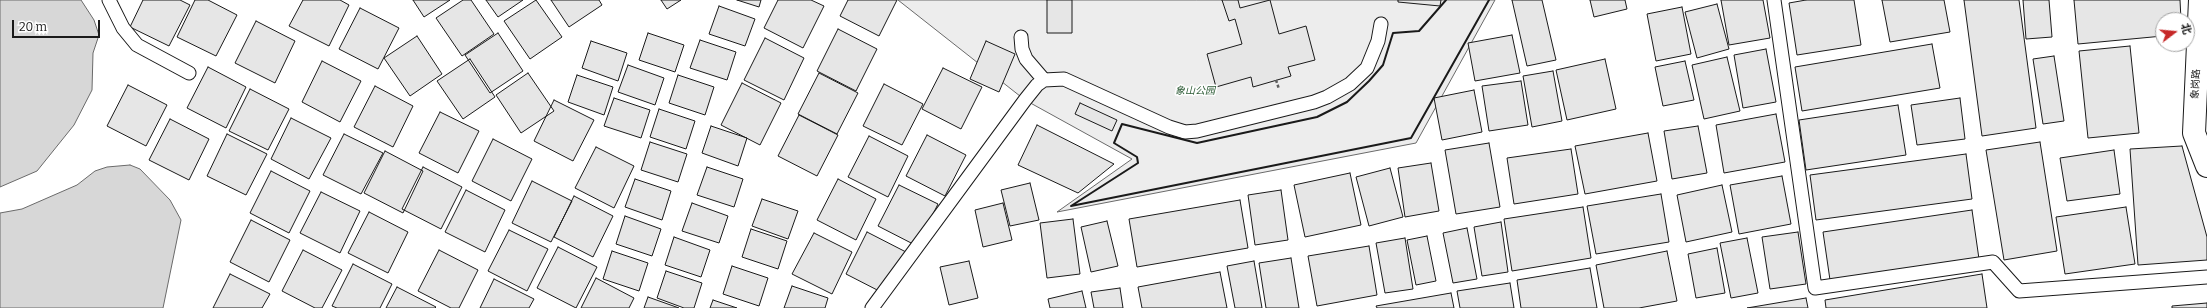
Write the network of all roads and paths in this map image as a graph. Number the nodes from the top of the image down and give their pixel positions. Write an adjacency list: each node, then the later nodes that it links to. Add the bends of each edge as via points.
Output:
1 (108, 0): 6 (lane, via 123,28 137,45)
2 (1774, 0): 9 (lane, via 1815,288 1993,262 2019,291)
3 (2200, 0): 8 (street, 象岗路, via 2194,133)
4 (1381, 24): 7 (lane, via 1368,68 1350,84 1314,102 1197,131 1186,132 1169,127 1064,79)
5 (1021, 37): 7 (lane, via 1026,59)
6 (190, 73)
7 (1044, 80): 10 (lane, via 1029,95)
8 (2207, 166)
9 (2207, 277)
10 (872, 308)

